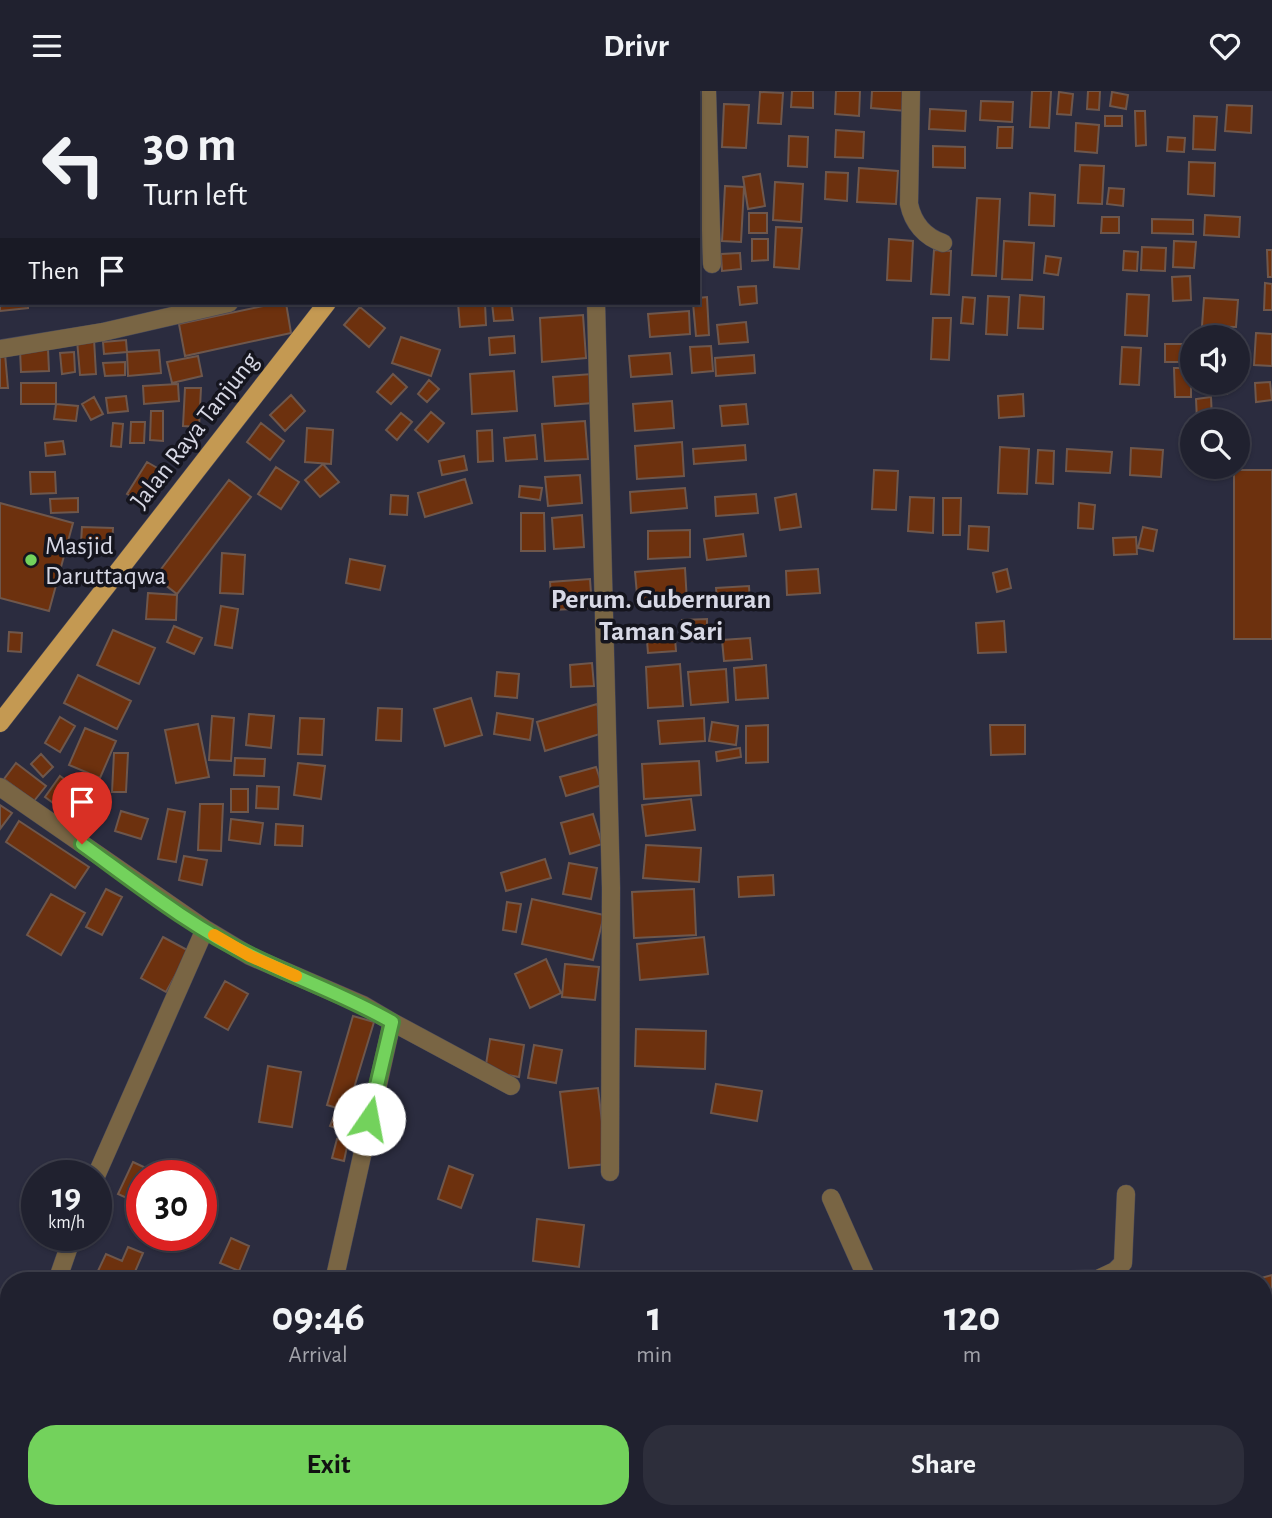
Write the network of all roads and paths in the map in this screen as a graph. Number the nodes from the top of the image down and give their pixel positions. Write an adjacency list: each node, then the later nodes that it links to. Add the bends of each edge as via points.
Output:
1 (707, 91): 4 (street)
2 (911, 91): 3 (street, via 909,204 923,231)
3 (943, 243)
4 (712, 264)
5 (221, 305): 8 (street, via 103,333)
6 (325, 305): 9 (main road, Jalan Raya Tanjung)
7 (596, 305): 15 (street, via 611,888)
8 (0, 349)
9 (0, 723)
10 (0, 787): 11 (street)
11 (205, 929): 12 (street, via 250,956); 14 (street)
12 (392, 1022): 13 (street); 20 (street)
13 (511, 1086)
14 (103, 1160)
15 (610, 1173)
16 (1126, 1193): 22 (street, via 1123,1263)
17 (831, 1198): 21 (street)
18 (67, 1251): 19 (street)
19 (60, 1272)
20 (336, 1272)
21 (864, 1272)
22 (1113, 1272)

